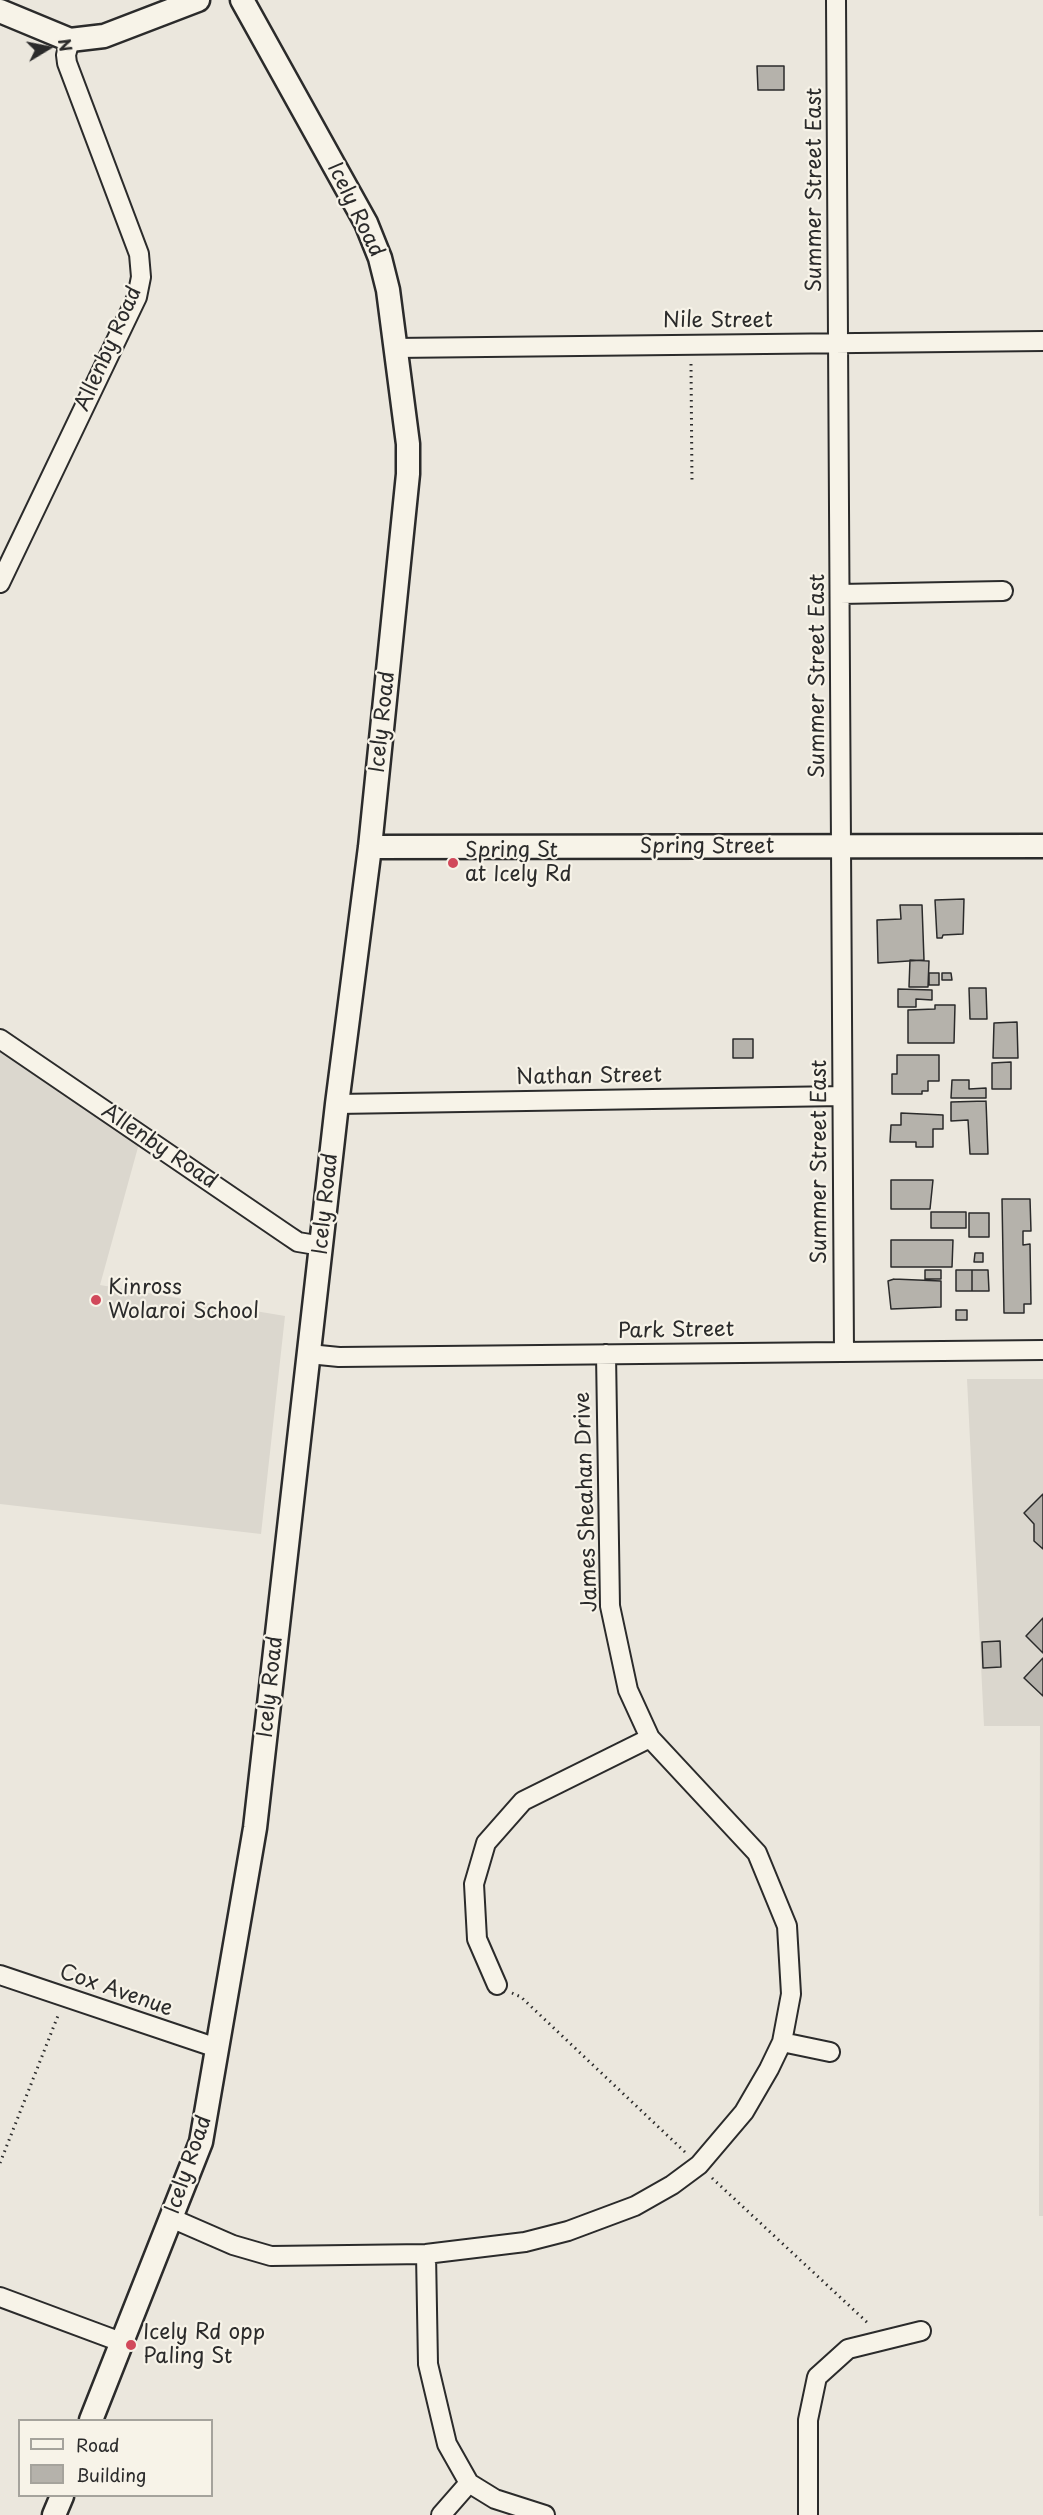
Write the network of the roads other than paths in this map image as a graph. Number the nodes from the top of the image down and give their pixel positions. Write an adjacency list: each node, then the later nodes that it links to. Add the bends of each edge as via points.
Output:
1 (198, 0): 5 (street, via 104,36)
2 (242, 0): 8 (street, Icely Road, via 366,223 388,290)
3 (836, 0): 7 (street, Summer Street East)
4 (0, 11): 5 (street)
5 (70, 40): 9 (street, Allenby Road, via 67,63 139,254 141,277 137,297)
6 (1043, 341): 7 (street, Nile Street)
7 (838, 343): 8 (street, Nile Street); 11 (street, Summer Street East)
8 (394, 348): 13 (street, Icely Road, via 408,444 408,474)
9 (0, 583)
10 (1003, 591): 11 (street)
11 (840, 594): 14 (street, Summer Street East)
12 (1043, 846): 14 (street, Spring Street)
13 (370, 847): 14 (street, Spring Street); 17 (street, Icely Road)
14 (841, 847): 16 (street, Summer Street East)
15 (0, 1039): 18 (street, Allenby Road, via 298,1242)
16 (842, 1096): 17 (street, Nathan Street); 20 (street, Summer Street East)
17 (337, 1104): 18 (street, Icely Road)
18 (322, 1246): 21 (street, Icely Road)
19 (1043, 1350): 20 (street, Park Street)
20 (844, 1352): 22 (street, Park Street)
21 (309, 1354): 22 (street, Park Street, via 339,1357); 27 (street, Icely Road, via 255,1828)
22 (606, 1354): 23 (street, James Sheahan Drive, via 610,1606 628,1690)
23 (650, 1738): 25 (street, via 523,1801 486,1843 474,1884 477,1939); 26 (street, James Sheahan Drive, via 757,1853 787,1926 791,1994)
24 (0, 1975): 27 (street, Cox Avenue)
25 (497, 1985)
26 (782, 2042): 28 (street); 30 (street, James Sheahan Drive, via 759,2090 734,2126 699,2165 672,2185 635,2206 568,2231 525,2242)
27 (217, 2048): 29 (street, Icely Road, via 201,2142)
28 (830, 2052)
29 (171, 2218): 30 (street, James Sheahan Drive, via 233,2245 271,2256); 33 (street, Icely Road)
30 (426, 2254): 35 (street, via 428,2364 447,2444)
31 (0, 2297): 33 (street)
32 (921, 2331): 40 (street, via 848,2349 817,2377 808,2420)
33 (121, 2342): 34 (street, Icely Road)
34 (92, 2419)
35 (469, 2483): 38 (street); 39 (street, via 495,2499)
36 (62, 2497): 37 (street)
37 (54, 2515)
38 (441, 2515)
39 (545, 2515)
40 (808, 2515)

